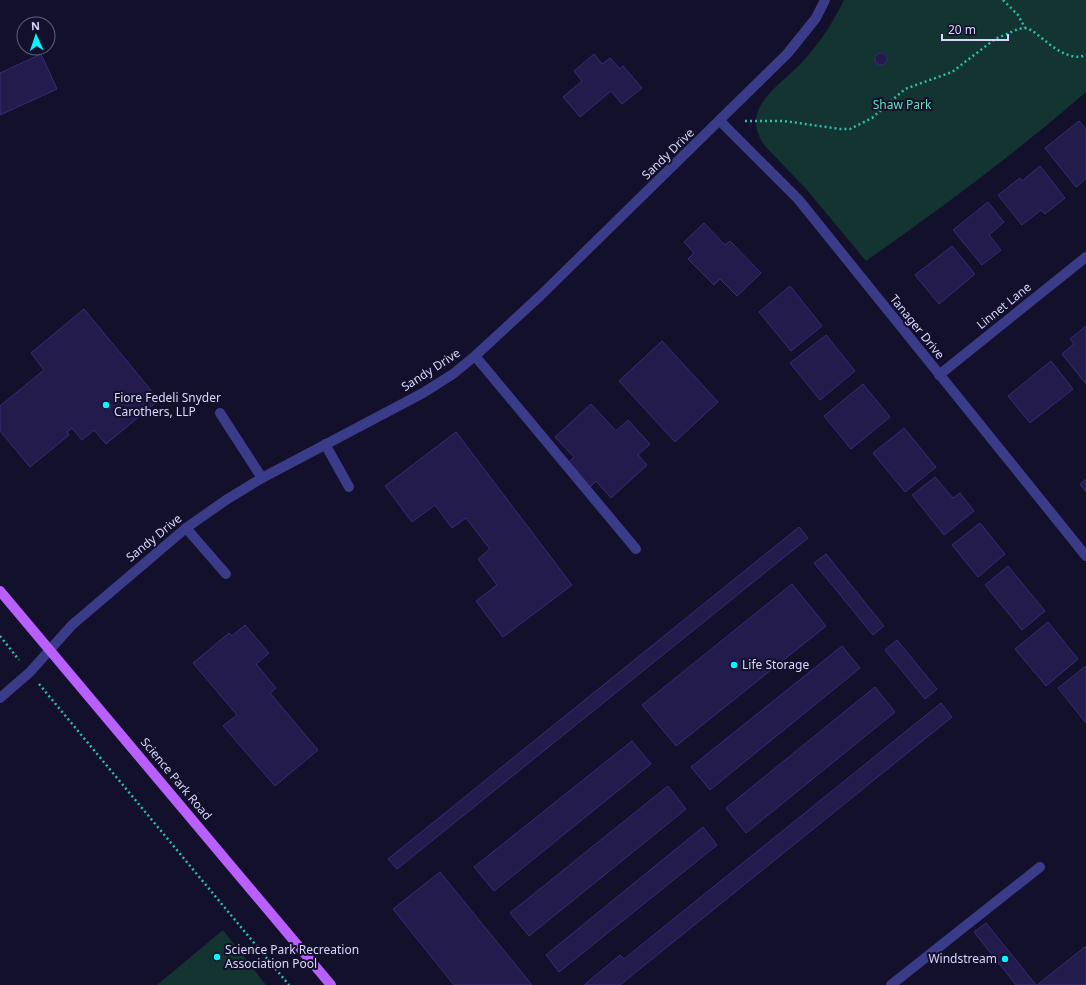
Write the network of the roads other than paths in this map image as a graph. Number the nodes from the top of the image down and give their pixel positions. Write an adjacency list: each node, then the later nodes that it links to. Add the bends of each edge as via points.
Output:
1 (825, 0): 2 (street, Sandy Drive, via 816,18 788,54)
2 (720, 121): 4 (street, Sandy Drive, via 523,313); 5 (street, Tanager Drive, via 798,199)
3 (1086, 257): 5 (street, Linnet Lane)
4 (475, 356): 7 (street, Sandy Drive, via 453,374 422,393); 11 (street)
5 (939, 375): 12 (street, Tanager Drive)
6 (220, 413): 8 (street)
7 (325, 444): 8 (street, Sandy Drive); 9 (street)
8 (262, 478): 10 (street, Sandy Drive)
9 (349, 487)
10 (186, 528): 13 (street); 15 (street, Sandy Drive, via 72,626)
11 (636, 549)
12 (1086, 556)
13 (226, 574)
14 (0, 590): 15 (main road, Science Park Road)
15 (49, 649): 16 (street, Sandy Drive, via 30,672); 18 (main road, Science Park Road)
16 (0, 698)
17 (1040, 867): 19 (street)
18 (331, 985)
19 (891, 985)

